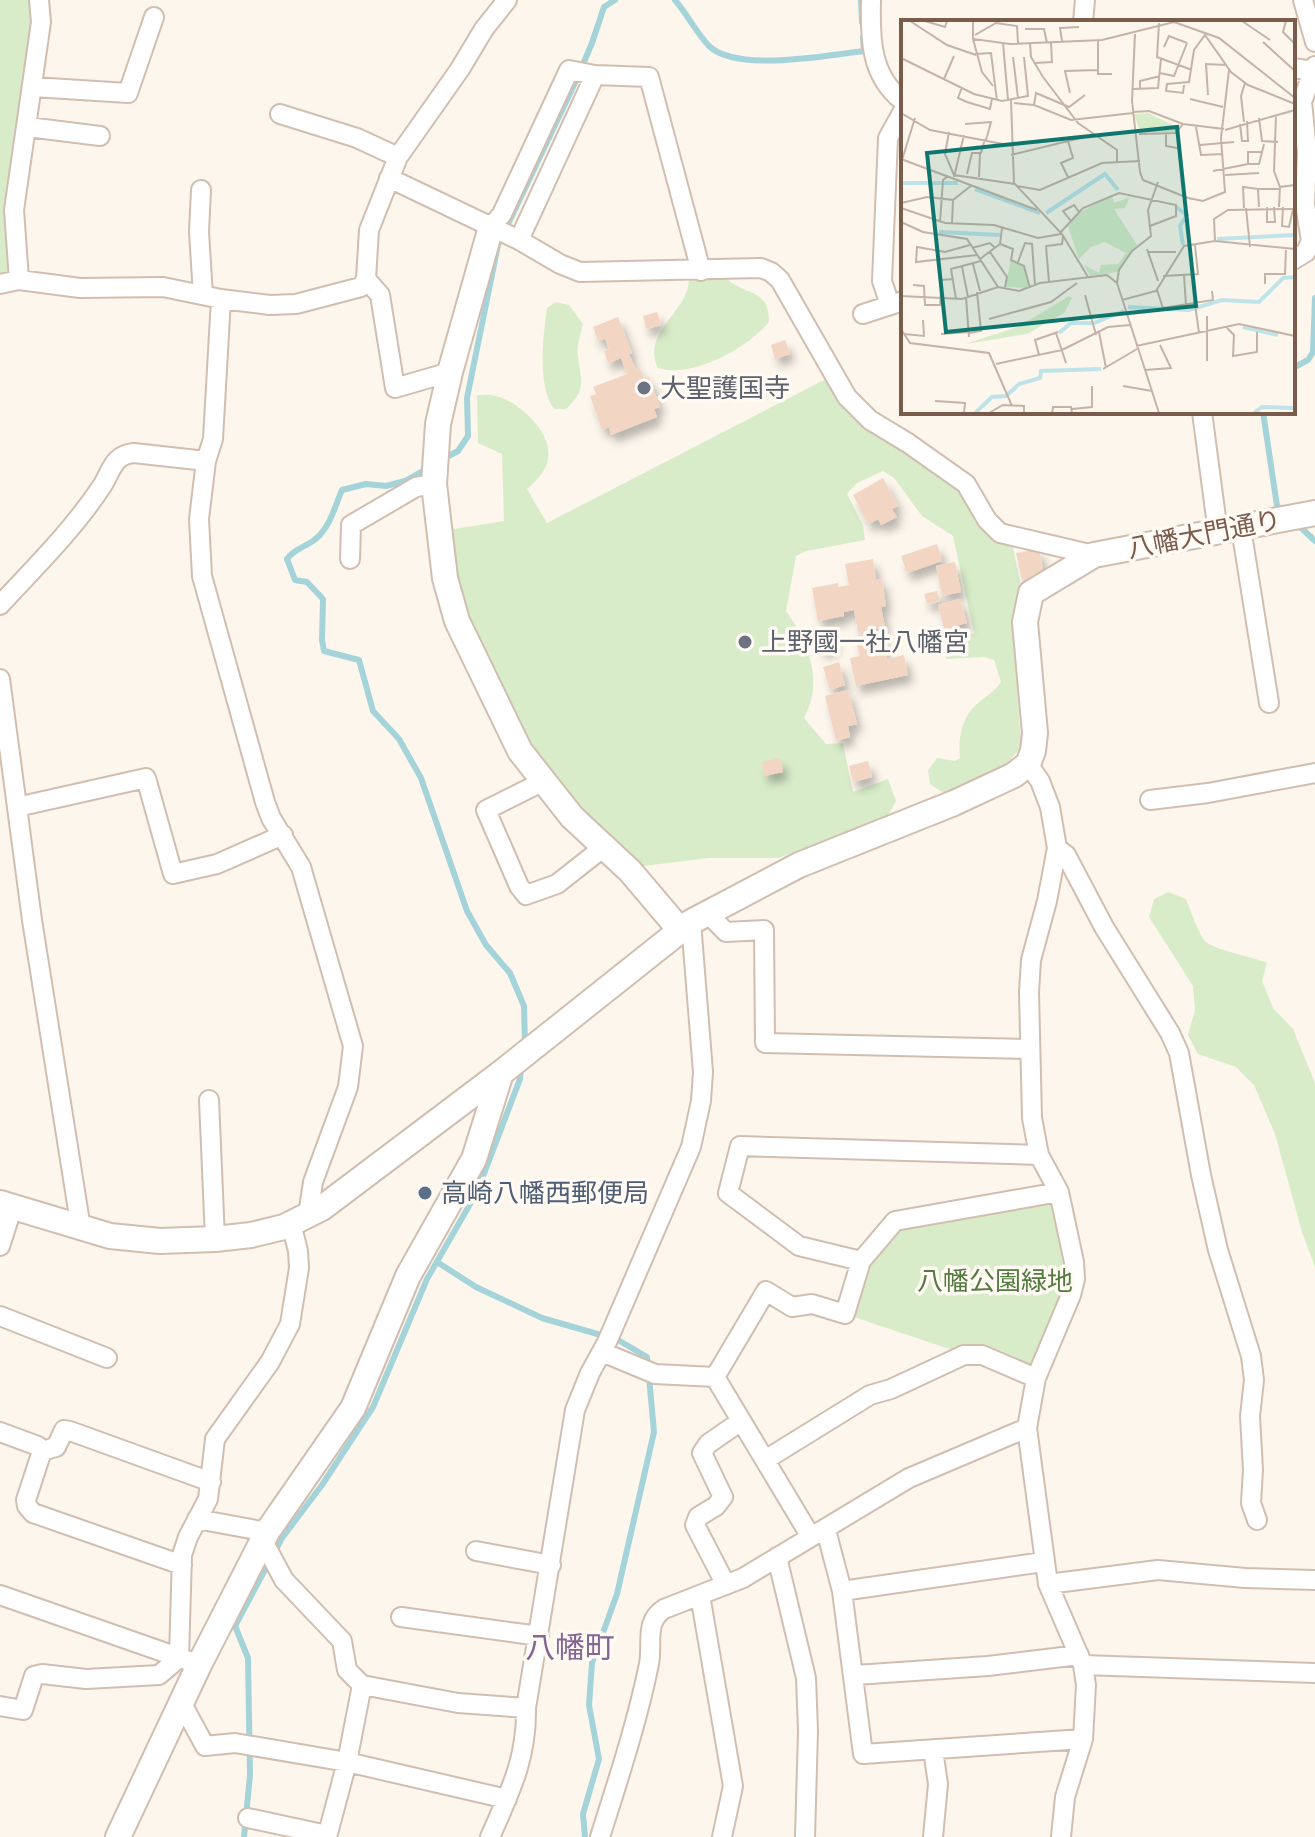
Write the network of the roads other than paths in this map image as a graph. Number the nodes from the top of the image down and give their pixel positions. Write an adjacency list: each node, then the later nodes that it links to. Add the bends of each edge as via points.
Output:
1 (39, 0): 11 (street)
2 (507, 0): 18 (street)
3 (871, 0): 12 (street, via 874,59)
4 (1085, 0): 7 (street)
5 (1307, 5): 8 (street)
6 (154, 17): 11 (street, via 128,93)
7 (1083, 20)
8 (1315, 42)
9 (1314, 69): 17 (street, via 1302,102)
10 (595, 75): 21 (street, via 569,70 502,214); 22 (street); 26 (street, via 649,77)
11 (33, 87): 15 (street)
12 (901, 99)
13 (280, 114): 18 (street)
14 (901, 115): 25 (street, via 888,138)
15 (28, 127): 16 (street); 28 (street, via 14,210)
16 (100, 136)
17 (1300, 151): 23 (street, via 1311,241)
18 (398, 157): 19 (street)
19 (389, 178): 21 (street); 27 (street, via 369,230)
20 (201, 190): 30 (street, via 199,232)
21 (491, 227): 22 (street); 33 (street)
22 (519, 240): 26 (street, via 580,272)
23 (1295, 259)
24 (901, 260): 25 (street)
25 (883, 265): 31 (street, via 882,281)
26 (701, 271): 39 (street, via 771,272 847,397 870,420 966,484 1000,533)
27 (366, 279): 30 (street, via 361,287 296,304); 33 (street, via 380,295 395,388)
28 (19, 280): 29 (street); 30 (street, via 80,288 163,287)
29 (0, 284)
30 (212, 297): 35 (street, via 213,439)
31 (896, 303): 32 (street)
32 (863, 314)
33 (450, 372): 36 (street, via 438,424)
34 (1202, 414): 38 (street)
35 (206, 461): 41 (street, via 123,454 77,521); 49 (street, via 199,519 202,576 265,802)
36 (434, 484): 40 (street, via 416,487 351,525); 46 (street, via 445,578 457,621 514,739)
37 (1315, 513): 38 (street, 八幡大門通り)
38 (1230, 530): 39 (street, 八幡大門通り); 43 (street)
39 (1094, 555): 44 (street, via 1031,593 1026,606 1035,733)
40 (350, 559)
41 (0, 605)
42 (0, 679): 48 (street)
43 (1269, 703)
44 (1028, 764): 51 (street, via 1050,807); 52 (street, via 954,803 799,865)
45 (1315, 773): 47 (street)
46 (542, 782): 50 (street); 50 (street, via 486,810 526,895 557,884)
47 (1150, 800)
48 (17, 807): 49 (street, via 146,778 173,874 217,864); 60 (street)
49 (283, 835): 59 (street, via 301,867 353,1046 348,1087)
50 (604, 847): 52 (street)
51 (1057, 848): 53 (street, via 1031,960); 76 (street, via 1066,855 1179,1053 1218,1250 1251,1356 1251,1503)
52 (693, 922): 53 (street, via 726,932 764,930 765,1043); 54 (street); 65 (street, via 701,1101 691,1147)
53 (1030, 1049): 56 (street)
54 (501, 1073): 59 (street, via 322,1208); 78 (street, via 474,1159 408,1276 353,1408)
55 (209, 1100): 61 (street)
56 (1039, 1155): 57 (street); 63 (street, via 740,1146 728,1193 799,1246)
57 (1059, 1192): 63 (street, via 895,1221); 68 (street, via 1075,1279)
58 (6, 1204): 60 (street); 62 (street)
59 (300, 1219): 61 (street, via 251,1235); 74 (street, via 290,1324 270,1362 215,1439)
60 (81, 1229): 61 (street, via 160,1241)
61 (215, 1239)
62 (0, 1246)
63 (861, 1261): 67 (street, via 845,1314 812,1304 792,1307 766,1291)
64 (0, 1316): 66 (street)
65 (602, 1352): 67 (street, via 655,1374); 83 (street, via 575,1410)
66 (107, 1358)
67 (715, 1377): 69 (street)
68 (1036, 1378): 70 (street); 73 (street, via 982,1355 964,1355 870,1395)
69 (741, 1421): 73 (street); 86 (street, via 704,1448 704,1460 723,1497 696,1521)
70 (1027, 1428): 77 (street, via 909,1478); 81 (street)
71 (0, 1432): 72 (street)
72 (42, 1451): 74 (street, via 56,1447 64,1430 70,1431); 82 (street, via 26,1500 33,1513)
73 (765, 1460): 77 (street)
74 (211, 1482): 75 (street)
75 (197, 1519): 78 (street); 82 (street)
76 (1257, 1520)
77 (819, 1533): 80 (street); 87 (street)
78 (265, 1536): 93 (street); 96 (street, via 284,1580 342,1641 347,1670)
79 (476, 1551): 83 (street)
80 (777, 1557): 86 (street); 110 (street, via 806,1678)
81 (1043, 1562): 85 (street); 87 (street)
82 (182, 1565): 93 (street)
83 (551, 1565): 91 (street)
84 (1315, 1580): 85 (street, via 1158,1570)
85 (1048, 1584): 92 (street)
86 (726, 1585): 89 (street)
87 (842, 1591): 95 (street)
88 (0, 1595): 93 (street)
89 (700, 1595): 108 (street, via 654,1615 634,1730); 109 (street, via 733,1786)
90 (401, 1617): 91 (street)
91 (539, 1636): 99 (street)
92 (1081, 1660): 94 (street); 95 (street); 100 (street, via 1086,1696)
93 (189, 1661): 97 (street); 98 (street, via 159,1675 86,1679 42,1674 34,1676 23,1710)
94 (1315, 1673)
95 (855, 1675): 101 (street, via 863,1754)
96 (362, 1685): 99 (street, via 458,1703); 102 (street)
97 (181, 1702): 102 (street, via 205,1746 235,1743); 106 (street)
98 (0, 1706)
99 (526, 1708): 103 (street, via 527,1735)
100 (1083, 1739): 101 (street); 112 (street, via 1065,1797)
101 (933, 1750): 111 (street, via 938,1784)
102 (347, 1762): 103 (street); 105 (street)
103 (507, 1799): 107 (street)
104 (248, 1818): 105 (street)
105 (327, 1836)
106 (118, 1837)
107 (490, 1837)
108 (600, 1837)
109 (722, 1837)
110 (805, 1837)
111 (933, 1837)
112 (1061, 1837)

